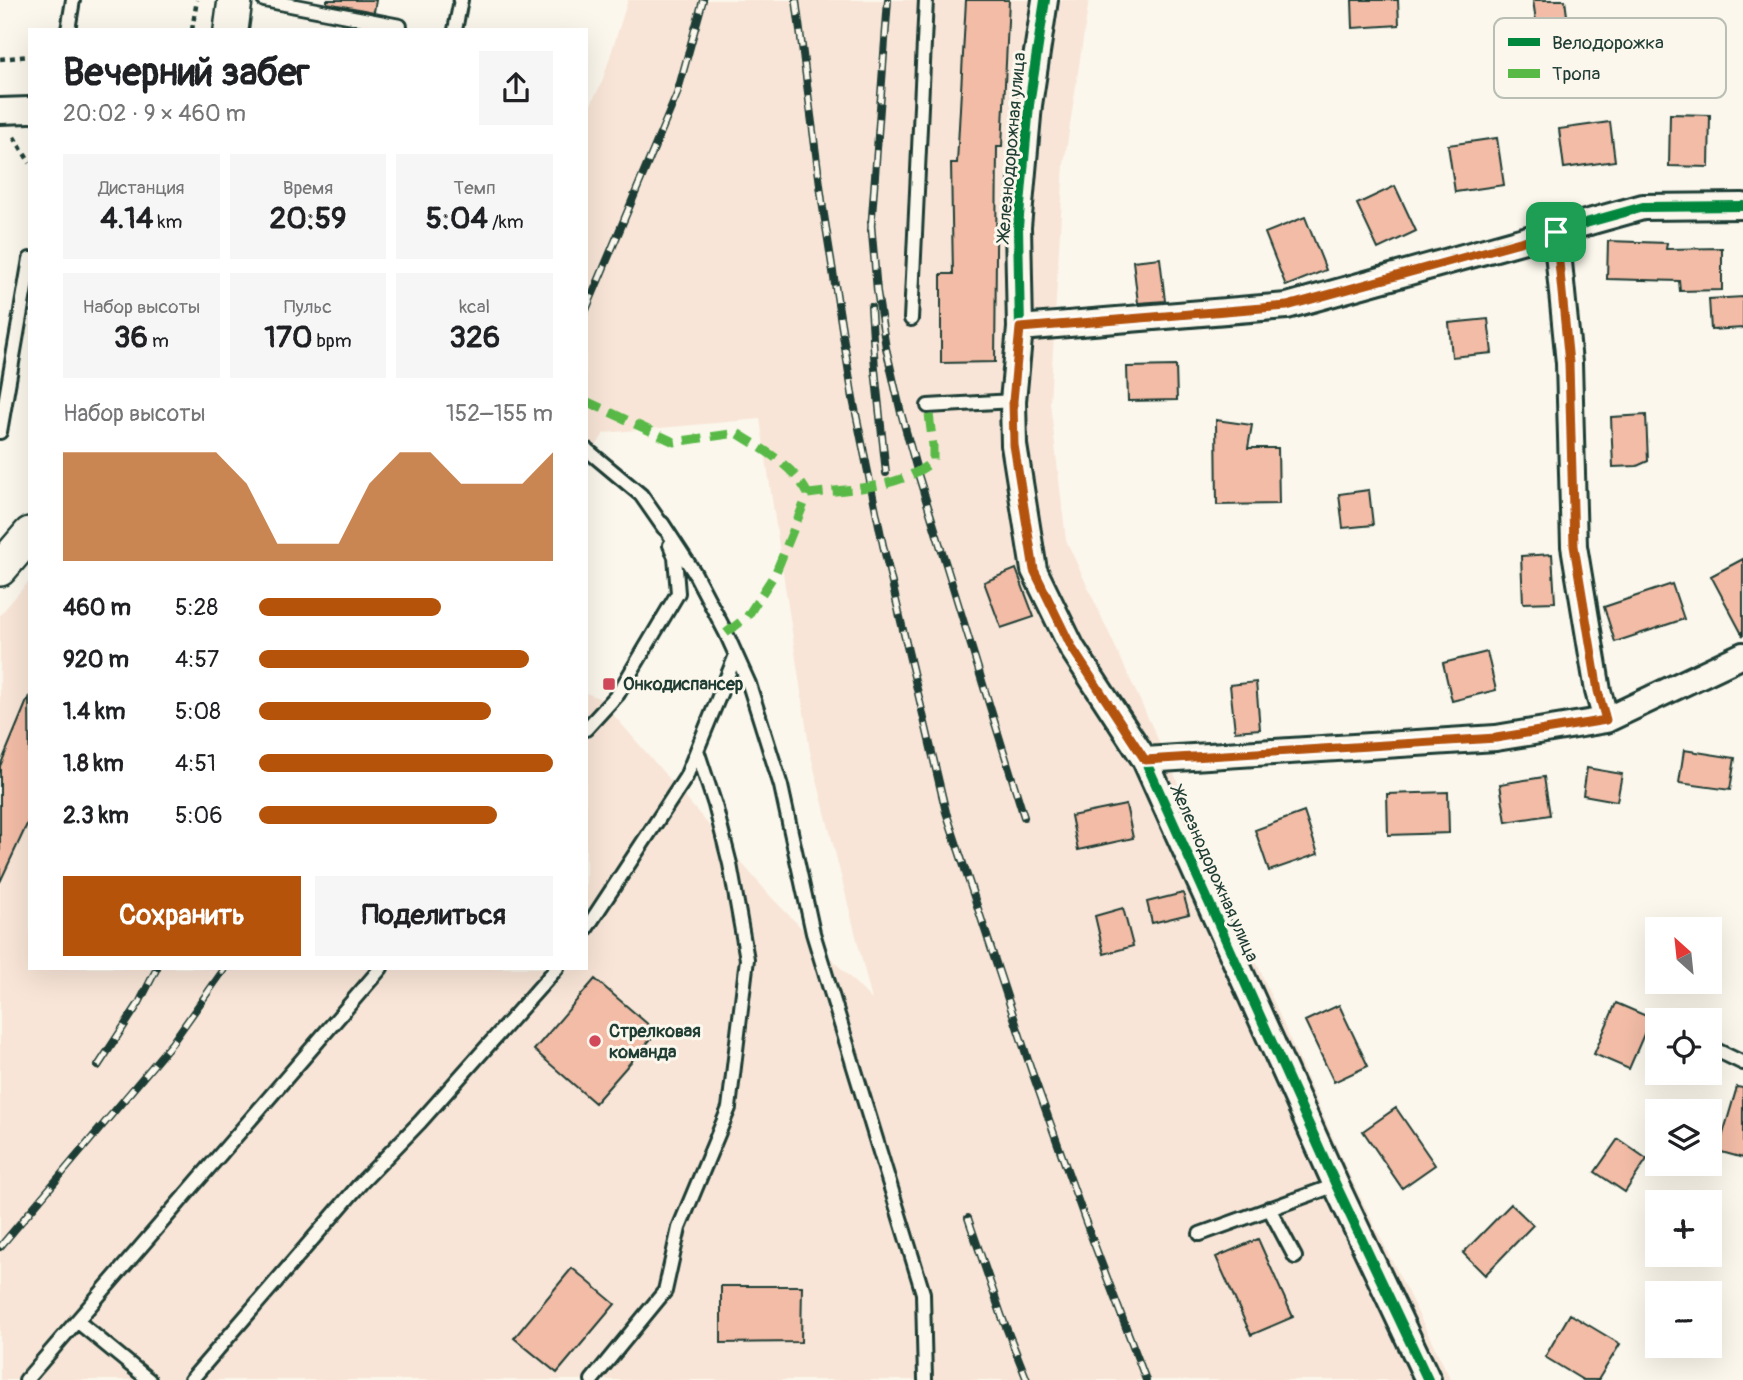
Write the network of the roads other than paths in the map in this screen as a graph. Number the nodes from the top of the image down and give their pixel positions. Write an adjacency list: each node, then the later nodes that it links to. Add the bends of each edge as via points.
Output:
1 (74, 0): 7 (lane)
2 (235, 0): 8 (main road)
3 (264, 0): 9 (lane)
4 (461, 0): 10 (lane)
5 (926, 0): 16 (lane)
6 (1045, 0): 17 (street, Железнодорожная улица, via 1018,227)
7 (68, 28)
8 (231, 28)
9 (400, 28)
10 (455, 28)
11 (0, 110): 12 (street)
12 (28, 110)
13 (1743, 206): 14 (street, via 1643,207)
14 (1556, 232): 17 (street, via 1287,306); 27 (street, via 1569,363 1574,546)
15 (27, 293): 20 (lane)
16 (911, 319)
17 (1020, 328): 18 (street, Железнодорожная улица)
18 (1013, 401): 19 (lane); 30 (street, Железнодорожная улица, via 1014,445 1034,570 1072,648)
19 (928, 406)
20 (0, 432)
21 (588, 451): 22 (lane, via 641,495)
22 (662, 523): 25 (lane, via 694,572); 28 (lane, via 675,557 678,593 618,694)
23 (28, 536): 24 (main road)
24 (0, 569)
25 (736, 655): 29 (lane); 45 (lane, via 781,786 813,933 923,1293)
26 (1743, 655): 27 (street)
27 (1606, 720): 30 (street, via 1496,738)
28 (588, 727)
29 (697, 750): 31 (lane, via 686,777); 44 (lane, via 718,817 747,958 729,1108 678,1228 665,1291)
30 (1145, 760): 36 (street, Железнодорожная улица)
31 (588, 926)
32 (379, 970): 40 (lane)
33 (555, 970): 43 (lane, via 361,1183)
34 (1722, 1053): 35 (lane)
35 (1743, 1063)
36 (1336, 1185): 37 (lane); 46 (street, Железнодорожная улица)
37 (1269, 1208): 38 (lane); 39 (lane)
38 (1200, 1234)
39 (1295, 1257)
40 (77, 1321): 41 (lane); 42 (lane)
41 (26, 1380)
42 (149, 1380)
43 (191, 1380)
44 (592, 1380)
45 (925, 1380)
46 (1428, 1380)

